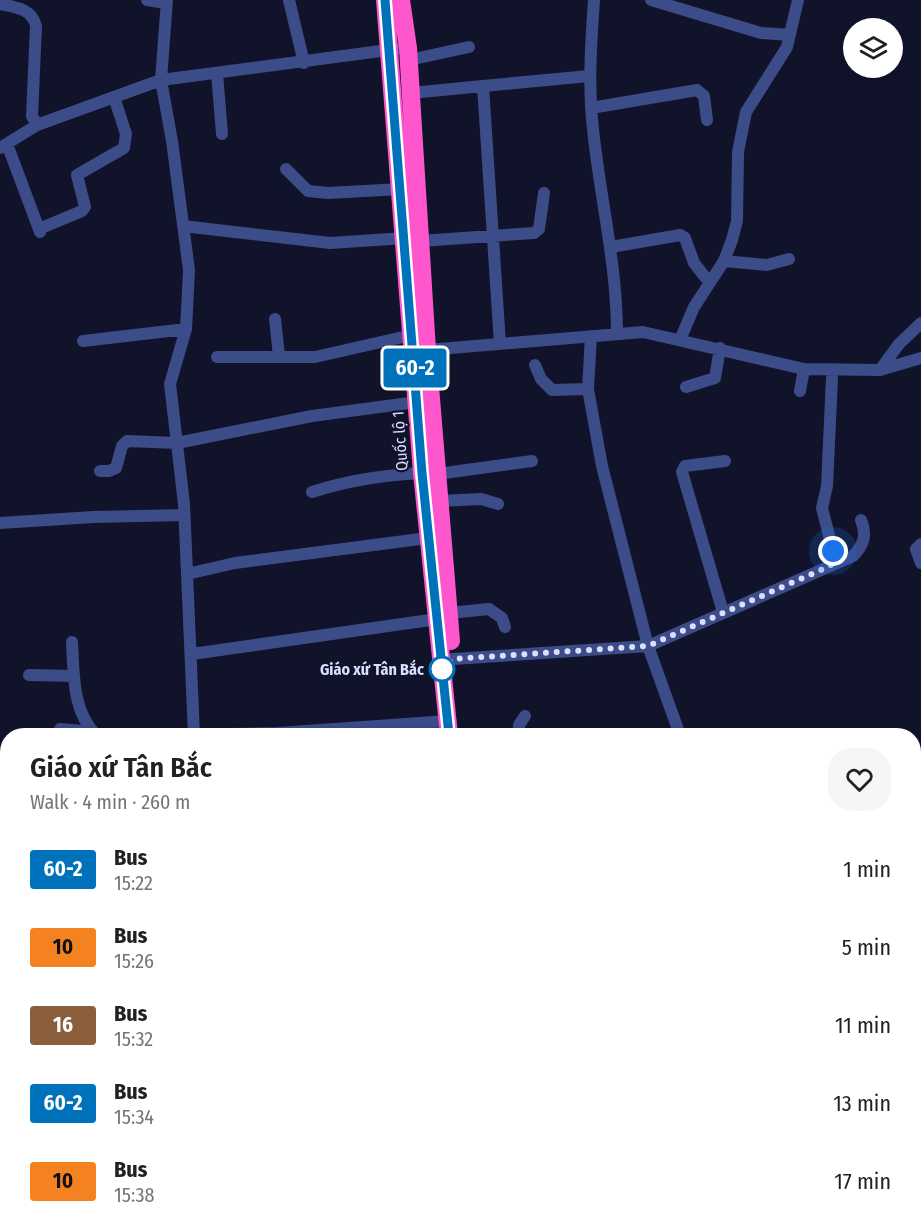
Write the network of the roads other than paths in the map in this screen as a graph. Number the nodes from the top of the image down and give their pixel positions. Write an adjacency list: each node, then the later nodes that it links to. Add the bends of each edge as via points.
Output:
1 (147, 0): 8 (street)
2 (289, 0): 13 (street)
3 (385, 0): 12 (highway, Quốc lộ 1)
4 (400, 0): 12 (highway, Quốc lộ 1)
5 (594, 0): 15 (street)
6 (651, 0): 10 (street, via 761,33)
7 (798, 0): 10 (street)
8 (167, 2): 16 (street)
9 (9, 4): 22 (street, via 32,15 36,26 32,109)
10 (790, 35): 33 (street, via 780,61 746,112 738,152 737,221)
11 (469, 48): 12 (street)
12 (400, 55): 13 (street); 18 (highway, Quốc lộ 1); 26 (highway, Quốc lộ 1)
13 (304, 63): 14 (street)
14 (217, 74): 16 (street); 23 (street)
15 (590, 76): 17 (street); 20 (street)
16 (161, 80): 19 (street); 28 (street)
17 (483, 86): 18 (street); 29 (street)
18 (411, 93): 30 (highway, Quốc lộ 1)
19 (114, 97): 22 (street); 24 (street, via 126,134 124,148 76,175 85,207 43,229)
20 (591, 108): 21 (street, via 697,90 704,96); 31 (street)
21 (707, 120)
22 (37, 126): 24 (street)
23 (222, 134)
24 (4, 146)
25 (286, 169): 26 (street, via 308,191)
26 (401, 189): 30 (highway, Quốc lộ 1)
27 (544, 193): 29 (street, via 537,231)
28 (183, 226): 30 (street, via 330,243); 37 (street, via 189,270)
29 (494, 234): 30 (street); 43 (street)
30 (413, 239): 39 (highway, Quốc lộ 1); 45 (highway, Quốc lộ 1)
31 (611, 247): 34 (street, via 680,235); 38 (street)
32 (789, 259): 33 (street, via 767,265)
33 (724, 261): 34 (street)
34 (709, 282): 42 (street)
35 (274, 319): 46 (street)
36 (921, 323): 51 (street)
37 (186, 329): 41 (street); 57 (street, via 170,384)
38 (617, 334): 40 (street); 42 (street, via 643,332)
39 (412, 335): 46 (street, via 315,357); 56 (highway, Quốc lộ 1)
40 (591, 336): 43 (street); 54 (street)
41 (83, 340)
42 (680, 340): 44 (street)
43 (500, 344): 45 (street)
44 (720, 348): 50 (street); 53 (street, via 715,378)
45 (427, 350): 61 (highway, Quốc lộ 1)
46 (279, 356): 47 (street)
47 (217, 357)
48 (921, 358): 51 (street)
49 (535, 364): 54 (street, via 541,379 552,390)
50 (804, 369): 51 (street); 55 (street)
51 (880, 370)
52 (832, 378): 71 (street, via 827,486 822,508 833,551)
53 (686, 387)
54 (588, 389): 77 (street, via 602,466)
55 (800, 391)
56 (417, 402): 57 (street, via 312,416); 61 (highway, Quốc lộ 1)
57 (177, 443): 60 (street, via 127,441 116,468); 65 (street)
58 (531, 461): 61 (street)
59 (725, 461): 73 (street, via 685,466 682,472)
60 (100, 471)
61 (429, 473): 62 (street, via 376,475); 63 (highway, Quốc lộ 1); 68 (highway, Quốc lộ 1)
62 (312, 492)
63 (439, 501): 64 (street, via 481,499); 74 (highway, Quốc lộ 1)
64 (498, 504)
65 (184, 515): 67 (street); 72 (street)
66 (861, 520): 71 (street, via 863,546 853,556)
67 (0, 524)
68 (428, 538): 72 (street, via 235,563); 74 (highway, Quốc lộ 1)
69 (921, 544): 70 (street, via 916,549)
70 (921, 563)
71 (830, 566): 73 (street)
72 (188, 574): 78 (street)
73 (723, 612): 77 (street)
74 (443, 616): 75 (street, via 489,609 502,618); 78 (street); 79 (highway, Quốc lộ 1); 85 (highway, Quốc lộ 1)
75 (505, 627)
76 (72, 642): 81 (street)
77 (648, 646): 79 (street); 88 (street)
78 (192, 654): 84 (street)
79 (453, 659): 86 (highway, Quốc lộ 1)
80 (29, 675): 81 (street)
81 (74, 676): 83 (street, via 84,723)
82 (525, 716): 87 (street)
83 (89, 728)
84 (194, 728)
85 (452, 728)
86 (452, 728)
87 (519, 728)
88 (677, 728)

